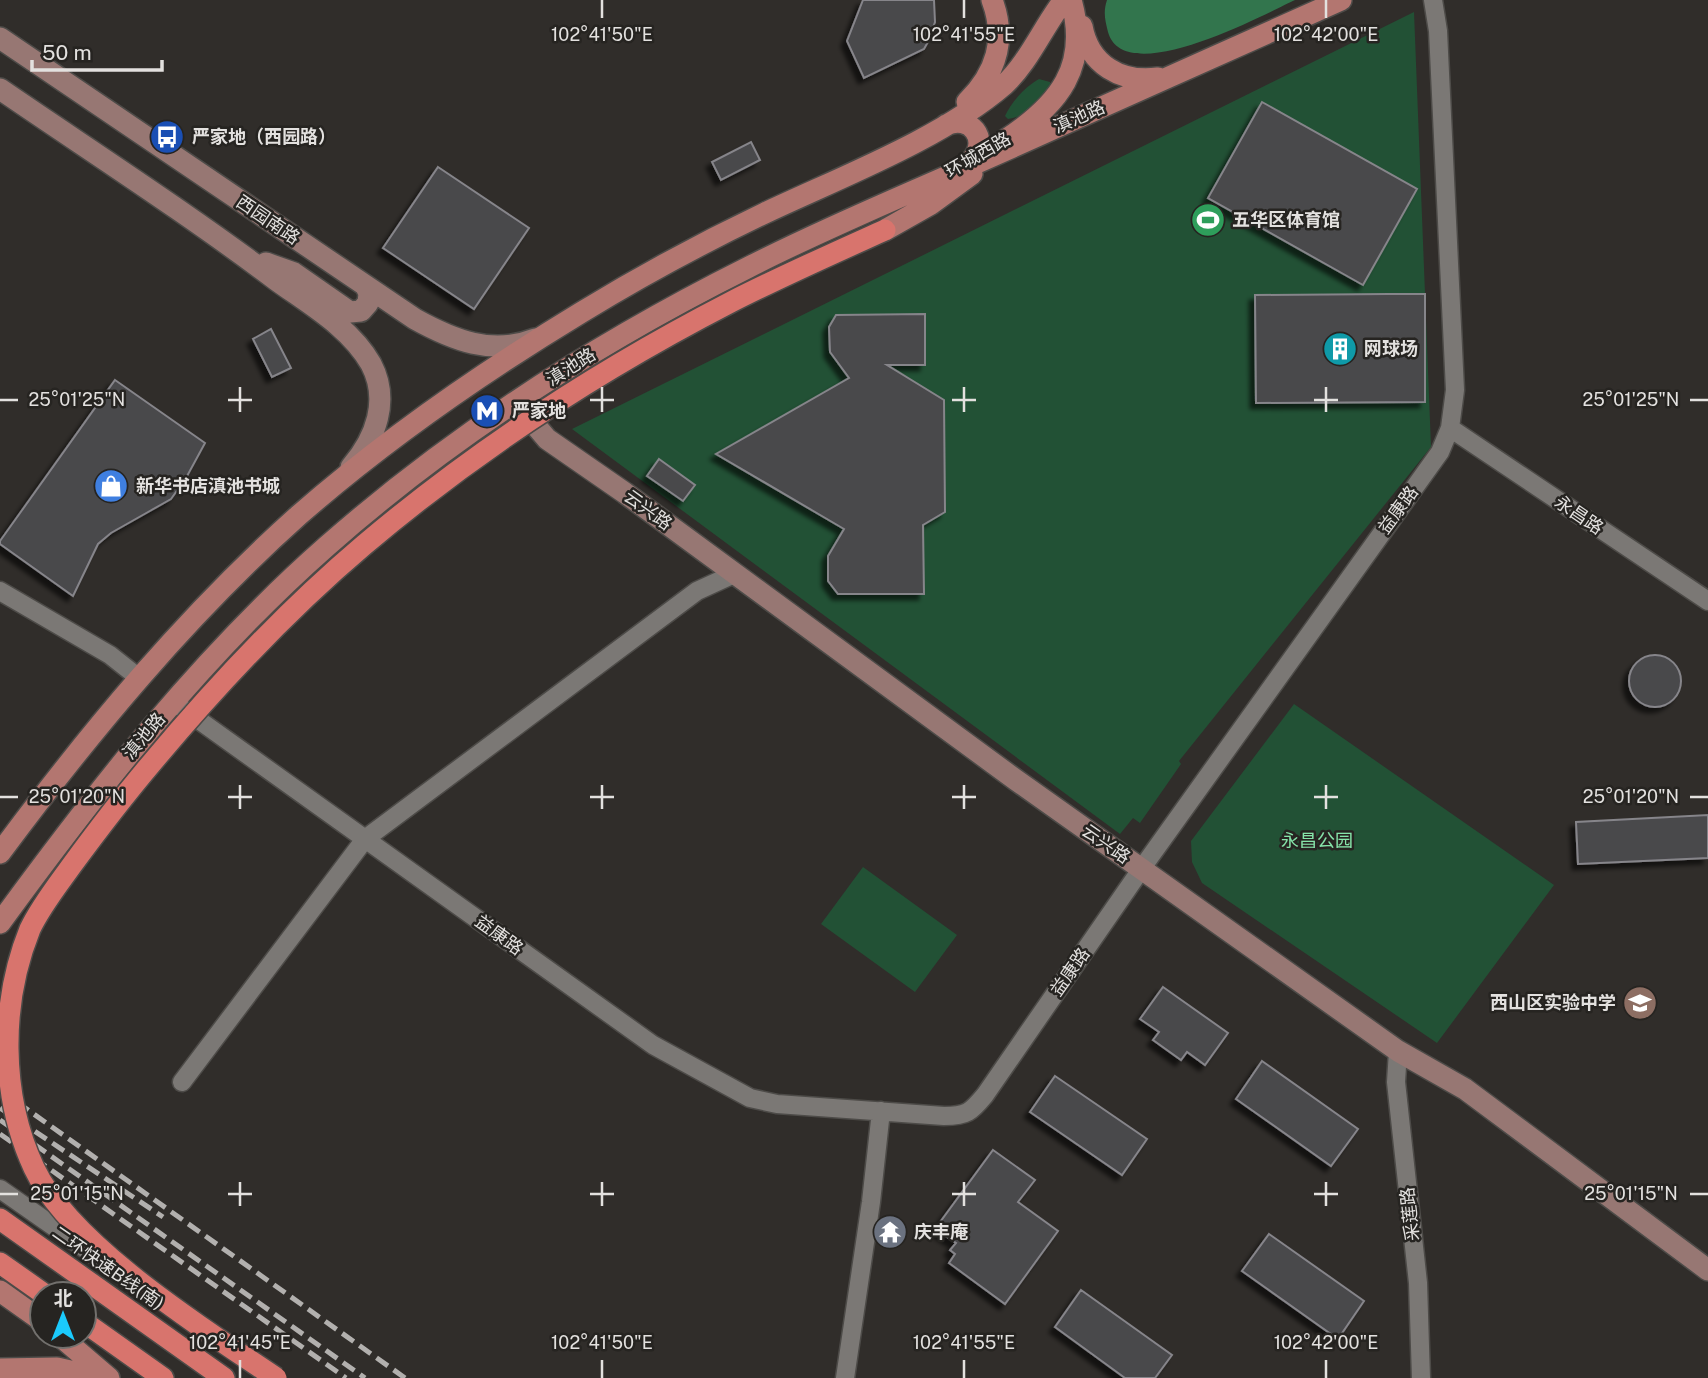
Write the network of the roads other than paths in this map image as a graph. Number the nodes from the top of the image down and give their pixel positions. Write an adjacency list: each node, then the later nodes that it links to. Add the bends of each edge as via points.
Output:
1 (992, 0): 14 (main road, via 1000,37 989,75 962,107)
2 (1071, 0): 8 (main road, 环城西路)
3 (1084, 0): 10 (main road, via 1081,18 1086,41 1099,62)
4 (1341, 0): 9 (main road, 滇池路)
5 (1433, 0): 23 (street, 益康路, via 1454,376)
6 (1051, 6): 8 (main road); 12 (main road, via 1009,80)
7 (0, 38): 20 (street, 西园南路)
8 (1077, 46): 10 (main road); 13 (main road, 环城西路, via 1068,79)
9 (1180, 72): 10 (main road, 滇池路, via 1146,80); 13 (main road, 滇池路)
10 (1119, 75)
11 (0, 89): 19 (street)
12 (946, 125): 14 (main road); 16 (main road, via 960,121 973,127 979,148)
13 (1035, 128): 15 (main road); 16 (main road, 环城西路); 18 (main road, via 963,188)
14 (908, 144): 21 (main road, via 713,238)
15 (996, 154): 17 (main road, 滇池路); 18 (main road, via 945,194)
16 (972, 160): 17 (main road, 环城西路)
17 (841, 224): 22 (main road, 滇池路, via 668,310)
18 (886, 230): 62 (highway, bridge, via 772,281 641,352 537,417 385,528 278,624 188,720 99,829 35,920 13,977 6,1044 18,1124 42,1183 69,1218 110,1256)
19 (244, 256): 20 (street, via 293,273 350,312 361,311 368,303); 24 (street, via 341,328 377,378 380,414 371,438)
20 (366, 287): 21 (street, 西园南路, via 428,326 477,345 509,346)
21 (552, 330): 24 (main road, via 453,397)
22 (516, 403): 25 (street, 云兴路, via 547,439); 29 (main road, 滇池路, via 335,539 261,608)
23 (1450, 428): 27 (street, 永昌路); 35 (street, 益康路, via 1440,452)
24 (322, 496): 28 (main road, via 232,579)
25 (734, 574): 31 (street, via 697,591); 35 (street, 云兴路)
26 (0, 591): 28 (street, via 110,655)
27 (1708, 601)
28 (139, 678): 30 (main road)
29 (174, 701): 31 (street, 益康路); 32 (main road, 滇池路)
30 (25, 819): 33 (main road); 34 (main road)
31 (365, 839): 39 (street); 40 (street, 益康路, via 653,1045 750,1098)
32 (59, 843): 36 (main road, 滇池路); 37 (main road)
33 (0, 845)
34 (0, 853)
35 (1142, 869): 38 (street, 云兴路); 40 (street, 益康路, via 974,1108 963,1116)
36 (0, 923)
37 (0, 937)
38 (1398, 1051): 46 (street, 云兴路, via 1465,1089); 64 (street, 采莲路, via 1396,1082 1418,1283)
39 (182, 1082)
40 (881, 1111): 63 (street)
41 (0, 1189): 61 (street)
42 (0, 1219): 60 (highway, 二环快速B线(南))
43 (0, 1224): 59 (main road)
44 (0, 1256): 47 (main road)
45 (0, 1263): 48 (highway)
46 (1708, 1270)
47 (34, 1280)
48 (28, 1283)
49 (0, 1291): 50 (main road)
50 (28, 1311)
51 (98, 1325): 58 (main road)
52 (98, 1332): 57 (highway)
53 (77, 1350): 56 (main road)
54 (0, 1369): 55 (main road, via 57,1368)
55 (102, 1378)
56 (110, 1378)
57 (163, 1378)
58 (172, 1378)
59 (216, 1378)
60 (224, 1378)
61 (269, 1378)
62 (276, 1378)
63 (845, 1378)
64 (1422, 1378)

